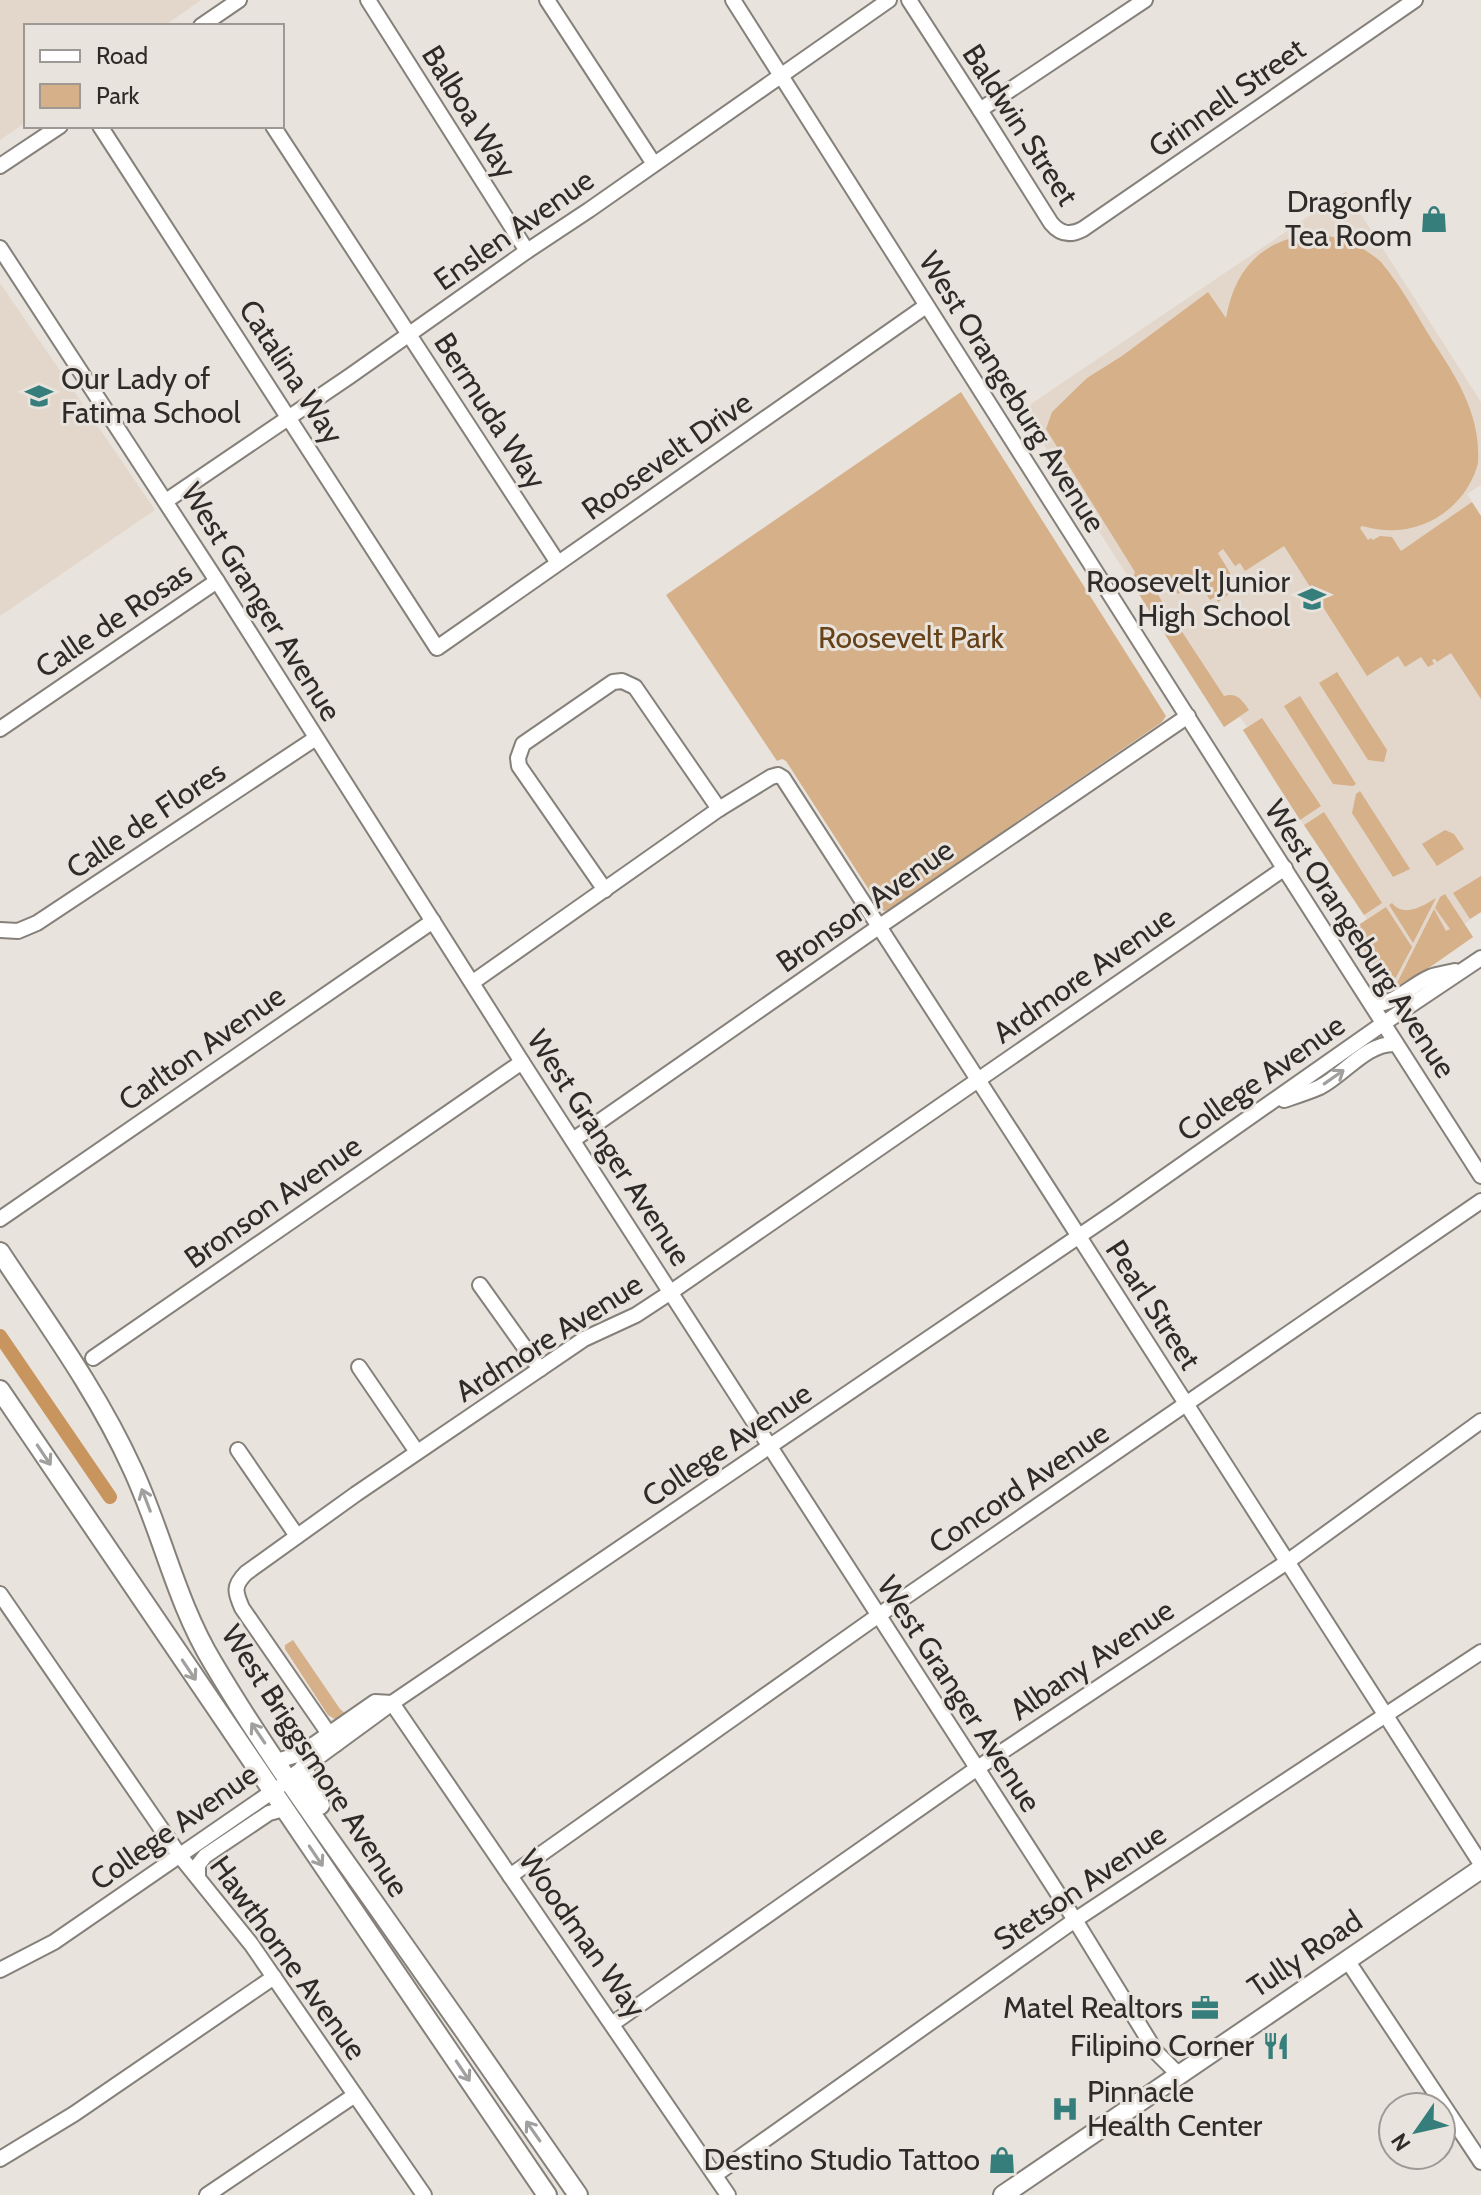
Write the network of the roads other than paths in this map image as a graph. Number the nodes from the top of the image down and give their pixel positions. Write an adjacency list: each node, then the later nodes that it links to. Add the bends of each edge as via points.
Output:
1 (239, 0): 9 (street)
2 (368, 0): 19 (street, Balboa Way)
3 (547, 0): 15 (street)
4 (733, 0): 10 (street, West Orangeburg Avenue)
5 (889, 0): 10 (street, Enslen Avenue)
6 (909, 0): 11 (street, Baldwin Street)
7 (1145, 0): 11 (street)
8 (1405, 3): 17 (street, Grinnell Street, via 1083,229)
9 (206, 24)
10 (782, 74): 15 (street, Enslen Avenue); 20 (street, West Orangeburg Avenue)
11 (980, 110): 17 (street, Baldwin Street, via 1051,223)
12 (57, 128): 16 (street)
13 (101, 128): 22 (street, Catalina Way)
14 (274, 128): 21 (street, Bermuda Way)
15 (654, 164): 19 (street, Enslen Avenue)
16 (0, 166)
17 (1065, 233)
18 (0, 248): 23 (street, West Granger Avenue)
19 (527, 251): 21 (street, Enslen Avenue)
20 (926, 306): 24 (street, Roosevelt Drive); 27 (street, West Orangeburg Avenue)
21 (410, 335): 22 (street, Enslen Avenue); 24 (street, Bermuda Way)
22 (290, 417): 23 (street, Enslen Avenue); 26 (street, Catalina Way)
23 (166, 501): 25 (street, West Granger Avenue)
24 (558, 563): 26 (street, Roosevelt Drive)
25 (217, 581): 28 (street, Calle de Rosas); 29 (street, West Granger Avenue)
26 (437, 648)
27 (1188, 716): 31 (street, West Orangeburg Avenue); 34 (street, Bronson Avenue)
28 (0, 729)
29 (316, 738): 33 (street, West Granger Avenue); 35 (street, Calle de Flores, via 37,923 18,931)
30 (719, 809): 32 (street); 32 (street, via 635,687 622,681 523,744 519,766); 34 (street, Pearl Street, via 778,775)
31 (1285, 868): 39 (street, West Orangeburg Avenue); 43 (street, Ardmore Avenue)
32 (605, 890): 38 (street)
33 (433, 921): 38 (street, West Granger Avenue); 48 (street, Carlton Avenue)
34 (880, 926): 43 (street, Pearl Street); 45 (street, Bronson Avenue)
35 (0, 930)
36 (1481, 958): 37 (street, College Avenue)
37 (1465, 969): 39 (street, via 1430,977 1398,998); 40 (street, College Avenue)
38 (473, 982): 42 (street, West Granger Avenue)
39 (1372, 1005): 40 (street, West Orangeburg Avenue)
40 (1384, 1023): 41 (street, West Orangeburg Avenue); 44 (street, College Avenue)
41 (1396, 1044): 44 (street, one-way to 41, via 1321,1087 1373,1050); 46 (street, West Orangeburg Avenue)
42 (522, 1062): 45 (street, West Granger Avenue); 53 (street, Bronson Avenue)
43 (978, 1080): 49 (street, Pearl Street); 52 (street, Ardmore Avenue)
44 (1268, 1106): 49 (street, College Avenue)
45 (573, 1140): 52 (street, West Granger Avenue)
46 (1481, 1176)
47 (1481, 1201): 57 (street, Concord Avenue)
48 (0, 1219)
49 (1079, 1236): 57 (street, Pearl Street); 59 (street, College Avenue)
50 (0, 1252): 70 (main road, West Briggsmore Avenue, one-way to 50, via 202,1644 142,1489 101,1407)
51 (480, 1285): 55 (street)
52 (671, 1292): 55 (street, Ardmore Avenue); 59 (street, West Granger Avenue)
53 (93, 1358)
54 (359, 1367): 61 (street)
55 (540, 1369): 61 (street, Ardmore Avenue)
56 (0, 1390): 73 (main road, West Briggsmore Avenue, one-way to 73)
57 (1186, 1405): 63 (street, Pearl Street); 65 (street, Concord Avenue)
58 (1481, 1421): 63 (street, Albany Avenue)
59 (771, 1447): 65 (street, West Granger Avenue); 67 (street, College Avenue)
60 (238, 1450): 62 (street)
61 (417, 1452): 62 (street, Ardmore Avenue)
62 (297, 1536): 69 (street, Ardmore Avenue, via 238,1580 237,1596)
63 (1287, 1562): 68 (street, Pearl Street); 71 (street, Albany Avenue)
64 (0, 1594): 75 (street, Hawthorne Avenue)
65 (879, 1615): 71 (street, West Granger Avenue); 78 (street, Concord Avenue)
66 (1481, 1652): 68 (street, Stetson Avenue)
67 (392, 1703): 69 (street, College Avenue, via 375,1702); 78 (street, Woodman Way)
68 (1385, 1715): 77 (street, Pearl Street); 80 (street, Stetson Avenue)
69 (332, 1739): 70 (street); 72 (street, College Avenue)
70 (277, 1761): 72 (main road, West Briggsmore Avenue)
71 (976, 1769): 80 (street, West Granger Avenue); 84 (street, Albany Avenue)
72 (296, 1774): 73 (street, College Avenue); 93 (main road, West Briggsmore Avenue, one-way to 72, via 399,1937)
73 (272, 1792): 74 (main road, West Briggsmore Avenue); 75 (street, College Avenue)
74 (284, 1809): 76 (street, via 269,1813); 92 (main road, West Briggsmore Avenue, one-way to 92)
75 (180, 1856): 76 (street); 79 (street, Hawthorne Avenue); 82 (street, College Avenue, via 54,1942)
76 (205, 1856): 79 (street)
77 (1481, 1866): 81 (main road, Tully Road)
78 (510, 1876): 84 (street, Woodman Way)
79 (198, 1877): 83 (street, Hawthorne Avenue)
80 (1075, 1920): 85 (street, West Granger Avenue, via 1156,2052); 89 (street, Stetson Avenue)
81 (1347, 1960): 85 (main road, Tully Road); 88 (street)
82 (0, 1970)
83 (274, 1977): 86 (street, Hawthorne Avenue); 87 (street)
84 (612, 2024): 89 (street, Woodman Way)
85 (1178, 2074): 95 (main road, Tully Road)
86 (355, 2095): 90 (street); 91 (street, Hawthorne Avenue)
87 (0, 2159)
88 (1481, 2162)
89 (715, 2175): 94 (street, Woodman Way)
90 (207, 2195)
91 (424, 2195)
92 (547, 2195)
93 (578, 2195)
94 (728, 2195)
95 (1003, 2195)

